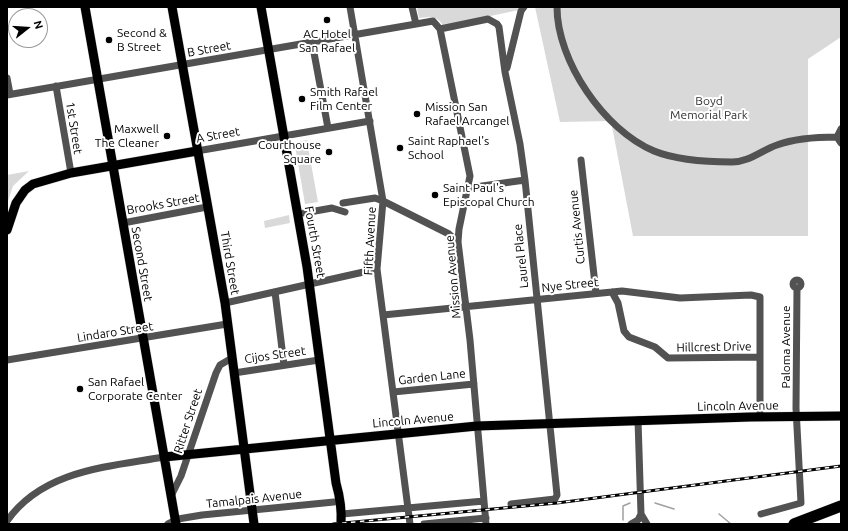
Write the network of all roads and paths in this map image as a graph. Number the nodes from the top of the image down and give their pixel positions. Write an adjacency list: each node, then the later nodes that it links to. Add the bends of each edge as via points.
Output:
1 (85, 7): 16 (main road, Second Street)
2 (172, 7): 13 (main road, Third Street)
3 (261, 7): 12 (main road, Fourth Street)
4 (350, 7): 10 (street, Fifth Avenue)
5 (412, 7): 8 (street)
6 (524, 7): 14 (street)
7 (557, 7): 23 (street, via 557,22 562,41 575,73 585,88 620,129 655,151 680,158 733,162 746,160 779,144 809,139)
8 (416, 24): 9 (street, via 433,21); 10 (street, B Street)
9 (440, 29): 14 (street, Laurel Place, via 488,19 497,24 502,34); 30 (street, Mission Avenue, via 470,176)
10 (355, 35): 11 (street, B Street); 19 (street, Fifth Avenue)
11 (312, 42): 12 (street, B Street); 20 (street)
12 (269, 50): 13 (street, B Street); 22 (main road, Fourth Street)
13 (182, 65): 16 (street, B Street); 24 (main road, Third Street)
14 (505, 72): 28 (street, Laurel Place)
15 (7, 78): 18 (street)
16 (98, 78): 17 (street, B Street); 26 (main road, Second Street)
17 (56, 86): 18 (street, B Street); 27 (street, 1st Street)
18 (8, 95)
19 (370, 120): 20 (street, A Street); 31 (street, Fifth Avenue)
20 (328, 128): 22 (street, A Street)
21 (841, 129): 23 (street)
22 (284, 136): 24 (street, A Street); 41 (main road, Fourth Street)
23 (839, 140)
24 (197, 151): 26 (main road, A Street); 33 (main road, Third Street)
25 (581, 160): 45 (street, Curtis Avenue)
26 (112, 165): 27 (main road, A Street); 37 (main road, Second Street)
27 (71, 173): 29 (main road, A Street, via 48,175)
28 (525, 180): 30 (street); 46 (street, Laurel Place)
29 (28, 184): 34 (main road, via 16,192); 38 (main road, via 16,203)
30 (468, 188): 39 (street, Mission Avenue)
31 (383, 201): 32 (street, via 375,198); 39 (street, via 449,234); 40 (street, Fifth Avenue)
32 (342, 203)
33 (207, 207): 37 (street, Brooks Street); 47 (main road, Third Street)
34 (7, 212)
35 (345, 212): 36 (street, via 332,208)
36 (304, 213)
37 (123, 223): 51 (main road, Second Street)
38 (7, 230)
39 (458, 242): 48 (street, Mission Avenue)
40 (377, 269): 41 (street); 49 (street, Fifth Avenue)
41 (310, 284): 43 (street); 55 (main road, Fourth Street)
42 (797, 288): 62 (street, Paloma Avenue)
43 (274, 292): 47 (street); 56 (street)
44 (612, 292): 45 (street, Nye Street); 52 (street, Hillcrest Drive, via 618,303 624,331 629,337 655,346 668,358); 52 (street, Nye Street, via 680,298 751,295 760,297)
45 (596, 293): 46 (street, Nye Street)
46 (536, 299): 48 (street, Nye Street); 64 (street, Laurel Place)
47 (225, 303): 50 (main road, Third Street)
48 (466, 306): 49 (street, Nye Street); 58 (street, Mission Avenue)
49 (382, 315): 59 (street, Fifth Avenue)
50 (227, 324): 51 (street, Lindaro Street); 53 (main road, Third Street)
51 (142, 339): 54 (street, Lindaro Street); 70 (main road, Second Street)
52 (760, 357): 61 (street)
53 (232, 358): 57 (main road, Third Street); 69 (street, Ritter Street, via 220,365 216,373)
54 (7, 360)
55 (319, 360): 56 (street, Cijos Street); 67 (main road, Fourth Street)
56 (284, 365): 57 (street, Cijos Street)
57 (234, 373): 68 (main road, Third Street)
58 (474, 384): 59 (street, Garden Lane); 65 (street, Mission Avenue)
59 (393, 392): 66 (street, Fifth Avenue)
60 (841, 416): 62 (main road, Lincoln Avenue)
61 (760, 417): 62 (main road, Lincoln Avenue); 63 (main road, Lincoln Avenue)
62 (798, 417): 81 (street, Paloma Avenue, via 801,502)
63 (638, 420): 64 (main road, Lincoln Avenue); 80 (street)
64 (550, 424): 65 (main road, Lincoln Avenue); 75 (street, Laurel Place, via 557,495 555,499)
65 (477, 426): 66 (main road, Lincoln Avenue); 73 (street, Mission Avenue)
66 (398, 433): 67 (main road, Lincoln Avenue); 77 (street, Fifth Avenue)
67 (330, 440): 68 (main road, Lincoln Avenue); 71 (main road, Fourth Street)
68 (243, 448): 69 (main road, Lincoln Avenue); 78 (main road, Third Street)
69 (188, 453): 70 (main road, Lincoln Avenue); 72 (street, Ritter Street)
70 (164, 457): 72 (main road, Second Street); 82 (street, Lincoln Avenue, via 66,476 40,489)
71 (336, 483): 74 (main road, Fourth Street); 79 (main road, Fourth Street)
72 (171, 496): 84 (main road, Second Street)
73 (484, 501): 77 (street); 83 (street, Mission Avenue)
74 (334, 502): 78 (street, Tamalpais Avenue); 86 (main road, Fourth Street)
75 (511, 504)
76 (841, 506): 91 (highway)
77 (408, 508): 79 (street); 87 (street, Fifth Avenue)
78 (252, 510): 84 (street, Tamalpais Avenue); 85 (main road, Third Street)
79 (342, 514): 86 (main road, Fourth Street)
80 (641, 514): 89 (street, via 638,520); 90 (street)
81 (761, 514)
82 (8, 520)
83 (486, 521): 88 (street)
84 (173, 523)
85 (254, 524)
86 (341, 524)
87 (410, 524)
88 (424, 524)
89 (631, 524)
90 (647, 524)
91 (794, 524)

